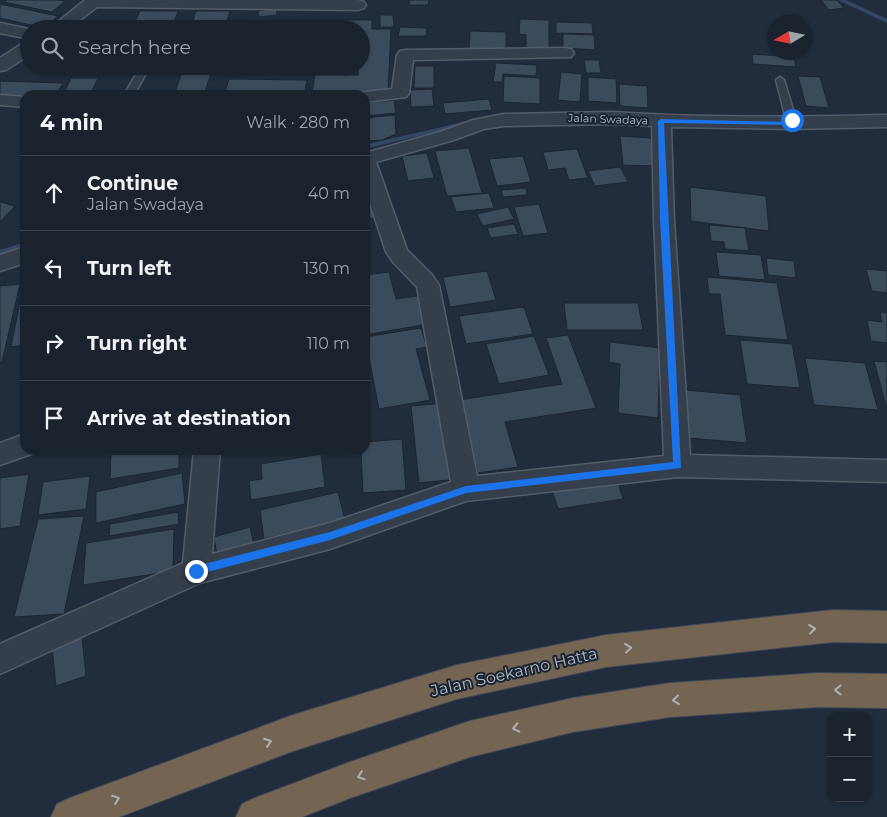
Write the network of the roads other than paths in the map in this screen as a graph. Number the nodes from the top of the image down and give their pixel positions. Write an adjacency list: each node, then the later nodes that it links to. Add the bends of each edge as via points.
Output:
1 (94, 1): 2 (street); 3 (street)
2 (358, 5)
3 (69, 20)
4 (0, 28): 5 (street)
5 (20, 32)
6 (20, 53): 8 (street)
7 (565, 53): 12 (street, via 406,55 400,93)
8 (0, 66)
9 (141, 75): 11 (lane)
10 (780, 80): 15 (lane)
11 (132, 90)
12 (370, 96)
13 (0, 100): 14 (street)
14 (20, 102)
15 (790, 118): 16 (street, Jalan Swadaya); 17 (street, Jalan Swadaya)
16 (661, 121): 18 (street, Jalan Swadaya, via 611,118 504,120 480,124); 25 (street)
17 (887, 121)
18 (370, 158)
19 (370, 174): 27 (street, via 397,252 428,285)
20 (20, 257): 21 (street)
21 (0, 263)
22 (20, 447): 23 (street)
23 (0, 454)
24 (207, 455): 28 (street)
25 (678, 466): 26 (street); 27 (street)
26 (887, 471)
27 (466, 490): 28 (street, via 330,536)
28 (196, 571): 30 (street)
29 (887, 626): 32 (highway, Jalan Soekarno Hatta, one-way to 29, via 293,733 457,682 606,651 833,626)
30 (0, 659)
31 (887, 691): 33 (highway, one-way to 33, via 818,690 670,700 573,715 470,739)
32 (70, 817)
33 (255, 817)

